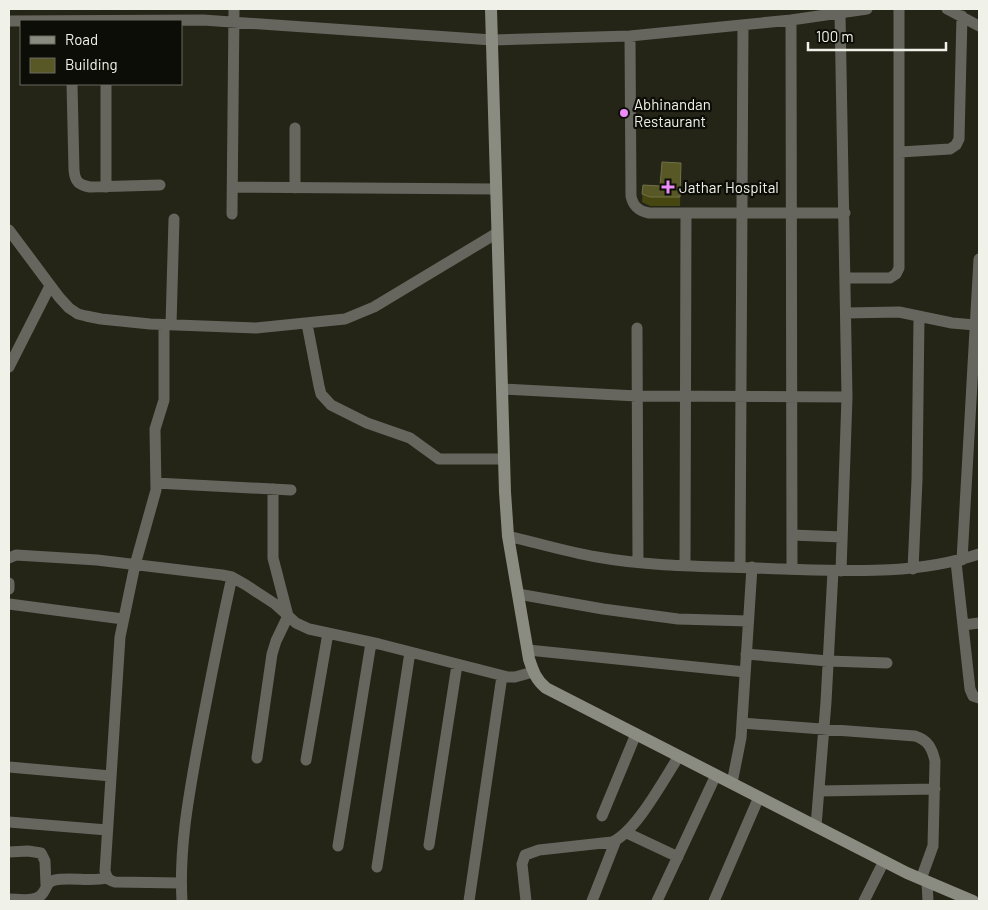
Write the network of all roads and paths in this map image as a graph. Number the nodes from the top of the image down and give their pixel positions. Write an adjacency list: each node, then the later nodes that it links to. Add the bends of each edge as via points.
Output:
1 (234, 9): 10 (street)
2 (491, 9): 14 (street)
3 (867, 9): 6 (street)
4 (899, 9): 18 (street)
5 (947, 9): 7 (street)
6 (840, 13): 8 (street); 24 (street)
7 (962, 16): 12 (street); 18 (street, via 960,139 950,149)
8 (791, 20): 11 (street); 28 (street)
9 (182, 22): 10 (street)
10 (236, 22): 14 (street); 21 (street)
11 (743, 25): 13 (street); 27 (street)
12 (979, 26)
13 (630, 36): 14 (street); 26 (street, via 632,201 643,212)
14 (492, 40): 23 (street)
15 (72, 85): 20 (street, via 75,179 80,185)
16 (106, 85): 20 (street)
17 (295, 128): 22 (street)
18 (900, 152): 33 (street, via 900,259 896,274 882,279)
19 (160, 185): 20 (street)
20 (106, 187)
21 (233, 187): 22 (street); 25 (street)
22 (295, 188): 23 (street)
23 (496, 189): 31 (street)
24 (845, 213): 28 (street); 33 (street)
25 (232, 214)
26 (686, 214): 27 (street); 44 (street)
27 (742, 214): 28 (street); 45 (street)
28 (792, 214): 46 (street)
29 (174, 219): 38 (street)
30 (9, 230): 34 (street)
31 (497, 233): 37 (street, via 374,307 345,319); 42 (street)
32 (979, 258): 39 (street)
33 (846, 278): 35 (street)
34 (50, 286): 38 (street, via 78,314); 41 (street)
35 (846, 313): 36 (street, via 898,312); 47 (street)
36 (919, 317): 39 (street); 64 (street)
37 (307, 324): 38 (street, via 256,328); 48 (street, via 318,386 331,405 367,423 410,438 439,459)
38 (168, 325): 49 (street, via 164,400 155,429)
39 (975, 326): 57 (street)
40 (637, 328): 43 (street)
41 (10, 360)
42 (502, 389): 43 (street); 48 (street)
43 (637, 396): 44 (street); 58 (street)
44 (686, 396): 45 (street); 60 (street)
45 (740, 396): 46 (street); 61 (street)
46 (792, 396): 47 (street); 52 (street)
47 (847, 397): 54 (street)
48 (504, 459): 53 (street)
49 (156, 483): 50 (street); 59 (street)
50 (273, 489): 51 (street); 71 (street, via 273,558)
51 (292, 490)
52 (792, 535): 54 (street); 63 (street)
53 (508, 536): 58 (street, via 593,556); 69 (street)
54 (842, 537): 65 (street)
55 (979, 554): 57 (street)
56 (9, 558): 59 (street, via 16,555)
57 (959, 561): 64 (street); 75 (street)
58 (638, 562): 60 (street)
59 (135, 565): 66 (street); 72 (street)
60 (685, 566): 61 (street)
61 (740, 567): 62 (street)
62 (752, 567): 63 (street); 73 (street)
63 (792, 569): 65 (street)
64 (913, 569): 65 (street)
65 (837, 571): 81 (street)
66 (232, 578): 71 (street, via 259,593); 115 (street, via 193,771 182,842)
67 (9, 583): 68 (street)
68 (9, 589)
69 (518, 594): 73 (street, via 678,619); 78 (street)
70 (9, 604): 72 (street)
71 (288, 616): 76 (street, via 302,626); 92 (street, via 272,654)
72 (123, 619): 96 (street)
73 (748, 621): 80 (street)
74 (979, 623): 75 (street)
75 (963, 625): 87 (street, via 970,689 973,696)
76 (328, 633): 77 (street); 93 (street)
77 (371, 643): 79 (street); 108 (street)
78 (528, 650): 84 (street); 85 (street)
79 (410, 652): 83 (street); 112 (street)
80 (746, 654): 81 (street); 85 (street)
81 (828, 661): 82 (street); 89 (street)
82 (887, 663)
83 (457, 664): 86 (street); 107 (street)
84 (533, 672): 86 (street, via 515,677); 90 (street, via 546,688)
85 (745, 672): 88 (street)
86 (502, 676): 121 (street)
87 (979, 698)
88 (742, 723): 89 (street); 97 (street)
89 (824, 729): 98 (street, via 920,738 933,751); 99 (street)
90 (636, 734): 91 (street); 101 (street)
91 (679, 756): 95 (street); 105 (street)
92 (257, 758)
93 (306, 760)
94 (9, 767): 96 (street)
95 (716, 775): 97 (street); 110 (street)
96 (111, 776): 104 (street)
97 (732, 783): 100 (street)
98 (935, 790): 99 (street); 114 (street, via 933,846)
99 (819, 791): 103 (street)
100 (758, 796): 103 (street); 125 (street)
101 (602, 816)
102 (9, 822): 104 (street)
103 (816, 826): 111 (street)
104 (107, 830): 113 (street)
105 (627, 833): 106 (street); 110 (street)
106 (616, 840): 122 (street, via 539,850 525,855 522,864); 123 (street)
107 (429, 845)
108 (338, 846)
109 (9, 852): 116 (street, via 41,853)
110 (678, 857): 124 (street)
111 (884, 861): 114 (street); 126 (street)
112 (377, 867)
113 (106, 878): 115 (street, via 115,882); 116 (street, via 54,880)
114 (924, 881): 117 (street); 127 (street)
115 (181, 883): 120 (street)
116 (46, 885): 119 (street)
117 (959, 898): 128 (street)
118 (9, 899): 119 (street)
119 (40, 899)
120 (182, 901)
121 (469, 901)
122 (526, 901)
123 (592, 901)
124 (658, 901)
125 (714, 901)
126 (864, 901)
127 (928, 901)
128 (972, 901)

